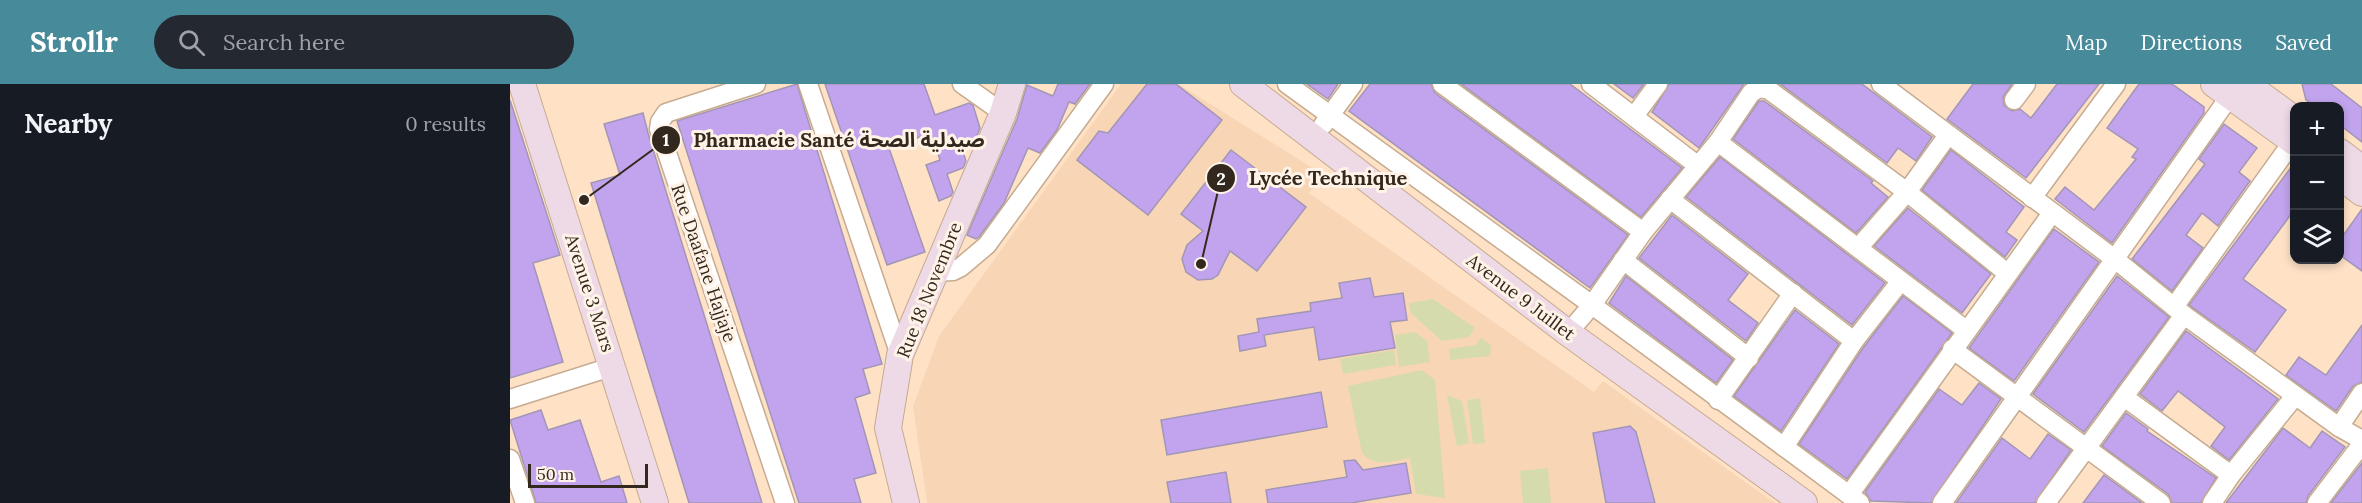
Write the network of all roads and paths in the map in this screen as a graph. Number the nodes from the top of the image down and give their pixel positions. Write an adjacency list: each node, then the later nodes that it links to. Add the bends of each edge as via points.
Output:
1 (522, 84): 51 (street, Avenue 3 Mars)
2 (756, 84): 67 (street, Rue Daafane Hajjaje, via 666,113 659,129)
3 (808, 84): 49 (street)
4 (962, 84): 18 (street)
5 (1012, 84): 18 (street, Rue 18 Novembre)
6 (1103, 84): 39 (street, via 987,245 961,267)
7 (1287, 84): 20 (street)
8 (1353, 84): 20 (street)
9 (1442, 84): 35 (street)
10 (1591, 84): 19 (street)
11 (1658, 84): 19 (street)
12 (1881, 84): 22 (street)
13 (2026, 84): 17 (street)
14 (2116, 84): 32 (street)
15 (1246, 85): 23 (street, Avenue 9 Juillet)
16 (2241, 88): 21 (street); 38 (street)
17 (2014, 100)
18 (1003, 113): 39 (street, Rue 18 Novembre)
19 (1635, 115): 27 (street)
20 (1330, 117): 23 (street); 43 (street)
21 (2290, 131)
22 (1948, 135): 30 (street); 32 (street)
23 (1312, 137): 46 (street, Avenue 9 Juillet)
24 (2290, 140): 44 (street)
25 (1718, 142): 27 (street); 30 (street, via 1751,93 1765,88); 36 (street)
26 (2344, 155): 28 (street)
27 (1697, 165): 33 (street)
28 (2362, 169)
29 (2344, 179): 31 (street)
30 (1907, 192): 36 (street); 40 (street)
31 (2362, 193)
32 (2032, 198): 34 (street)
33 (1670, 199): 35 (street); 42 (street)
34 (2052, 213): 38 (street); 40 (street)
35 (1643, 232): 37 (street)
36 (1859, 247): 41 (street)
37 (1623, 260): 43 (street); 50 (street)
38 (2116, 260): 44 (street); 53 (street)
39 (936, 272): 49 (street, Rue 18 Novembre)
40 (2007, 273): 45 (street)
41 (1900, 282): 45 (street); 47 (street)
42 (1793, 293): 47 (street); 50 (street)
43 (1592, 304): 46 (street); 57 (street)
44 (2179, 311): 54 (street); 55 (street)
45 (1966, 330): 48 (street)
46 (1568, 333): 69 (street, Avenue 9 Juillet)
47 (1854, 341): 61 (street)
48 (1952, 349): 53 (street); 64 (street)
49 (900, 355): 68 (street, Rue 18 Novembre, via 888,428)
50 (1749, 358): 57 (street)
51 (614, 366): 56 (street); 66 (street, Avenue 3 Mars)
52 (2362, 393): 58 (street)
53 (2018, 396): 60 (street); 70 (street)
54 (2295, 396): 58 (street); 63 (street)
55 (2124, 397): 60 (street); 63 (street)
56 (510, 399)
57 (1718, 400): 61 (street)
58 (2339, 427): 59 (street)
59 (2362, 442): 74 (street)
60 (2086, 446): 71 (street); 72 (street)
61 (1784, 447): 64 (street)
62 (510, 459): 65 (street)
63 (2231, 475): 73 (street)
64 (1854, 499)
65 (525, 503)
66 (655, 503)
67 (785, 503)
68 (906, 503)
69 (1804, 503)
70 (1942, 503)
71 (2046, 503)
72 (2161, 503)
73 (2212, 503)
74 (2317, 503)

